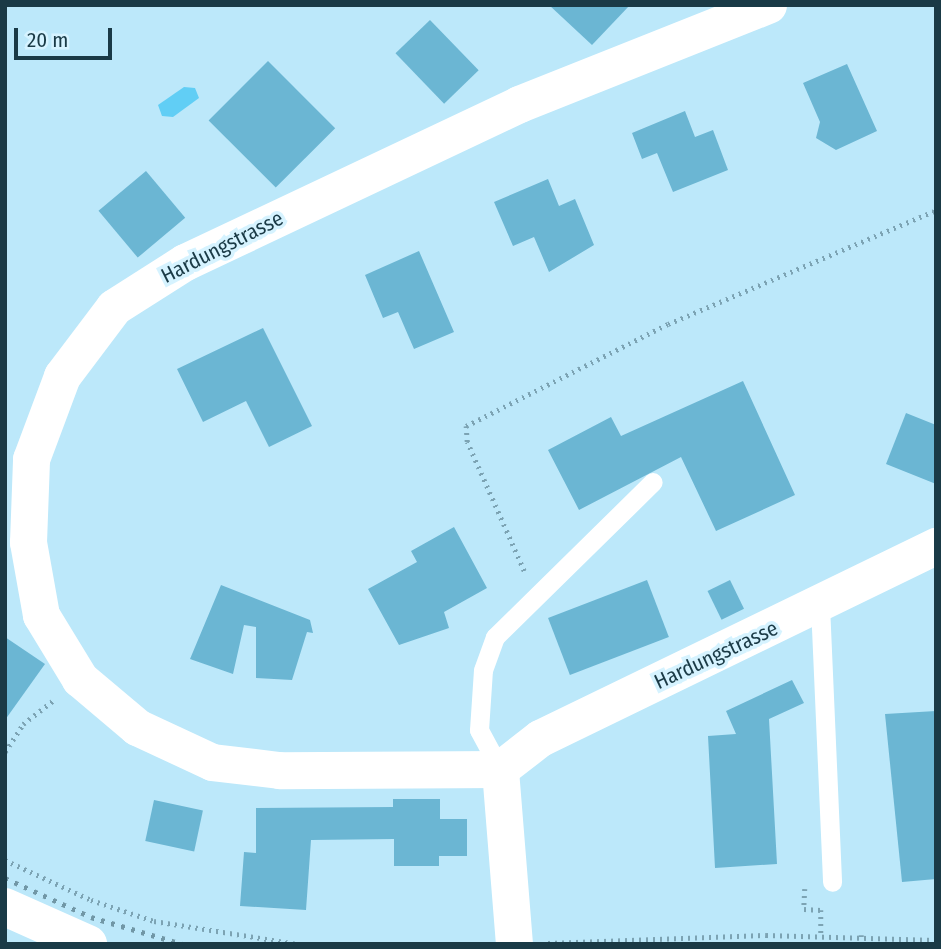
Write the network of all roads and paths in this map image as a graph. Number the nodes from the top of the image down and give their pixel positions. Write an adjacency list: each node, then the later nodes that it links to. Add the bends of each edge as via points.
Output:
1 (768, 5): 9 (street, Hardungstrasse, via 519,104 185,262 114,307 62,376 31,459 28,542 41,615 80,679 137,727 212,762 279,770)
2 (936, 210): 5 (path, via 668,324 466,426 467,442)
3 (653, 482): 9 (lane, via 495,637 483,670 479,730)
4 (936, 546): 6 (street, Hardungstrasse)
5 (526, 575)
6 (820, 605): 9 (street, Hardungstrasse, via 540,738); 11 (lane)
7 (23, 724): 8 (path)
8 (5, 752)
9 (500, 769): 17 (street)
10 (5, 860): 16 (path, via 91,900 154,921)
11 (832, 882)
12 (5, 907): 15 (main road)
13 (861, 935): 14 (path); 18 (path); 19 (path)
14 (936, 940)
15 (89, 944)
16 (297, 944)
17 (514, 944)
18 (536, 944)
19 (861, 944)

